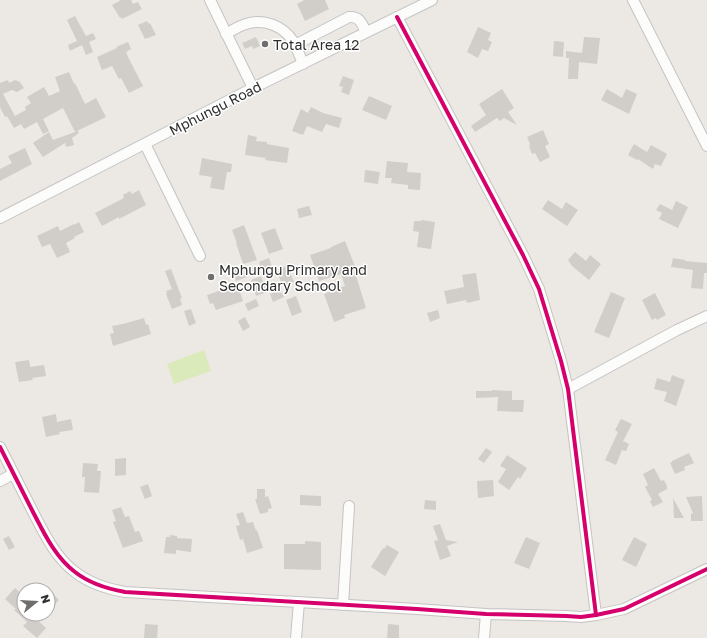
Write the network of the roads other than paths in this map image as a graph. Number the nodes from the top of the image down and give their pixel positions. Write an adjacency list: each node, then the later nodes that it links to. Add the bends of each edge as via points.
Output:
1 (210, 0): 6 (street)
2 (432, 0): 4 (street, Mphungu Road)
3 (633, 0): 11 (street)
4 (397, 17): 5 (street, Mphungu Road); 15 (street, via 539,289)
5 (366, 32): 7 (street, via 359,20 352,16); 8 (street, Mphungu Road)
6 (226, 34): 7 (street, via 247,24 262,22 283,31); 9 (street)
7 (295, 45): 8 (street)
8 (303, 64): 9 (street, Mphungu Road)
9 (253, 88): 10 (street, Mphungu Road)
10 (145, 144): 12 (street, Mphungu Road); 13 (street)
11 (707, 146)
12 (0, 218)
13 (200, 256)
14 (707, 316): 15 (street)
15 (568, 389): 24 (street)
16 (0, 447): 17 (street)
17 (14, 474): 18 (street); 21 (street, via 53,548 74,572 99,585 140,593)
18 (0, 481)
19 (349, 506): 22 (street)
20 (707, 569): 24 (street, via 624,609)
21 (299, 602): 22 (street); 25 (street)
22 (343, 605): 23 (street)
23 (486, 614): 24 (street, via 581,617); 26 (street)
24 (596, 615)
25 (296, 638)
26 (484, 638)

